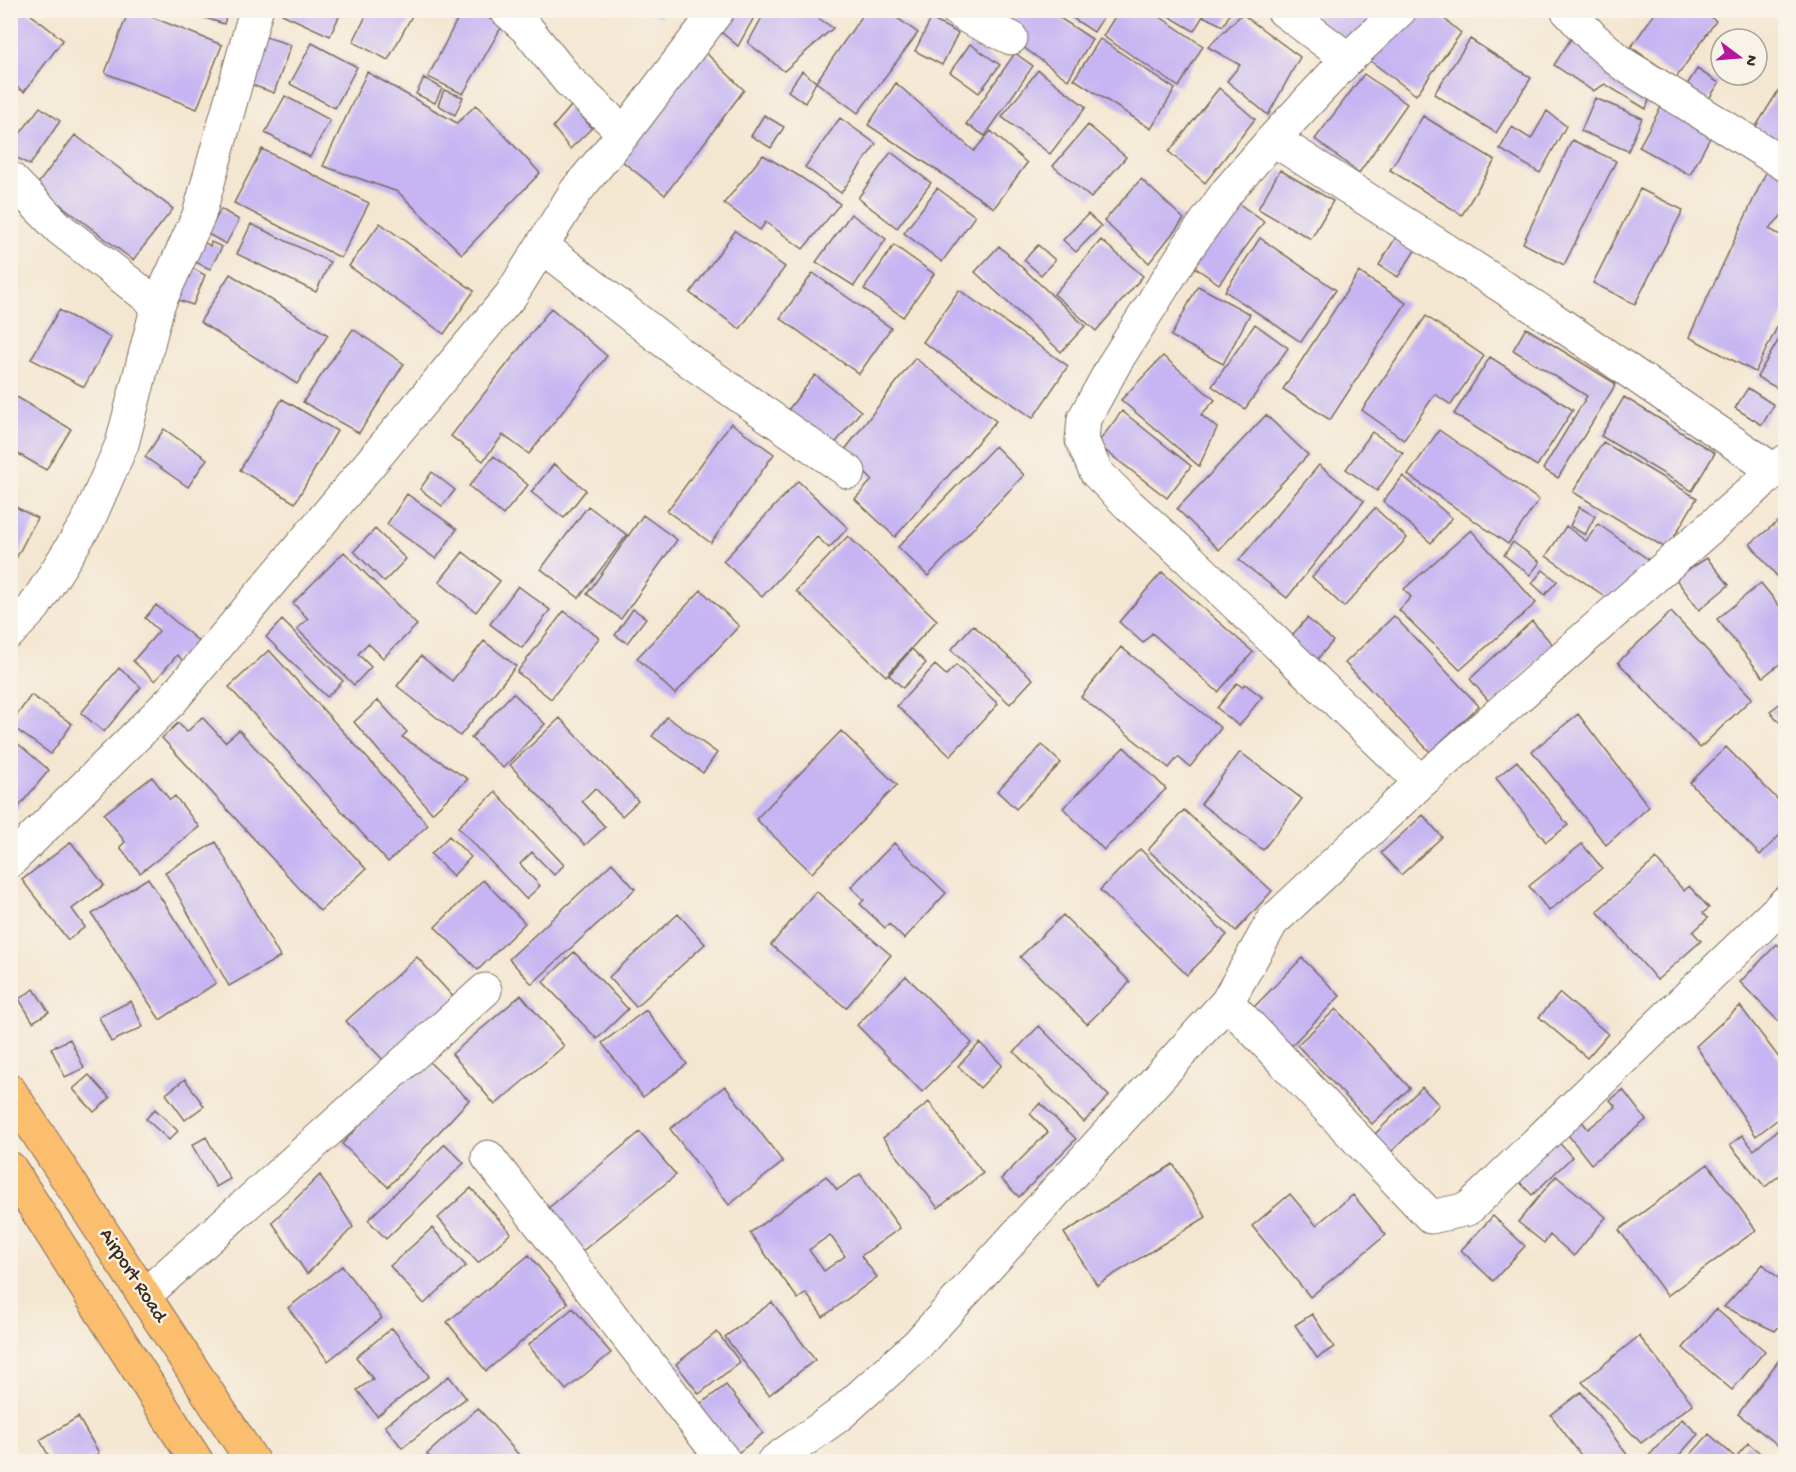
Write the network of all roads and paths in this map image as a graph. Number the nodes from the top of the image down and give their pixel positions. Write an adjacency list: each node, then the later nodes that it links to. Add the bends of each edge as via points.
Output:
1 (256, 10): 15 (street, via 199,215)
2 (506, 10): 10 (street, via 527,29 568,80)
3 (718, 10): 10 (street)
4 (957, 10): 8 (street)
5 (1283, 10): 9 (street)
6 (1400, 10): 9 (street)
7 (1567, 10): 12 (street, via 1623,64)
8 (1011, 38)
9 (1348, 59): 11 (street)
10 (624, 133): 14 (street, via 576,191)
11 (1273, 139): 16 (street); 19 (street, via 1227,192 1116,361 1084,419 1082,440 1096,472)
12 (1785, 165)
13 (10, 178): 15 (street, via 60,229)
14 (542, 246): 17 (street, via 691,362); 20 (street, via 511,295 172,700)
15 (158, 305): 18 (street, via 122,444 88,521 34,607)
16 (1780, 466): 19 (street)
17 (849, 472)
18 (10, 632)
19 (1420, 782): 23 (street, via 1272,922)
20 (10, 861)
21 (1785, 902): 23 (street, via 1468,1209 1431,1217)
22 (485, 990): 27 (street)
23 (1227, 1002): 31 (street, via 917,1345 838,1416)
24 (10, 1091): 27 (highway, Airport Road)
25 (488, 1157): 30 (street)
26 (10, 1168): 28 (highway)
27 (145, 1295): 29 (highway, Airport Road)
28 (196, 1461)
29 (253, 1461)
30 (724, 1461)
31 (773, 1461)

